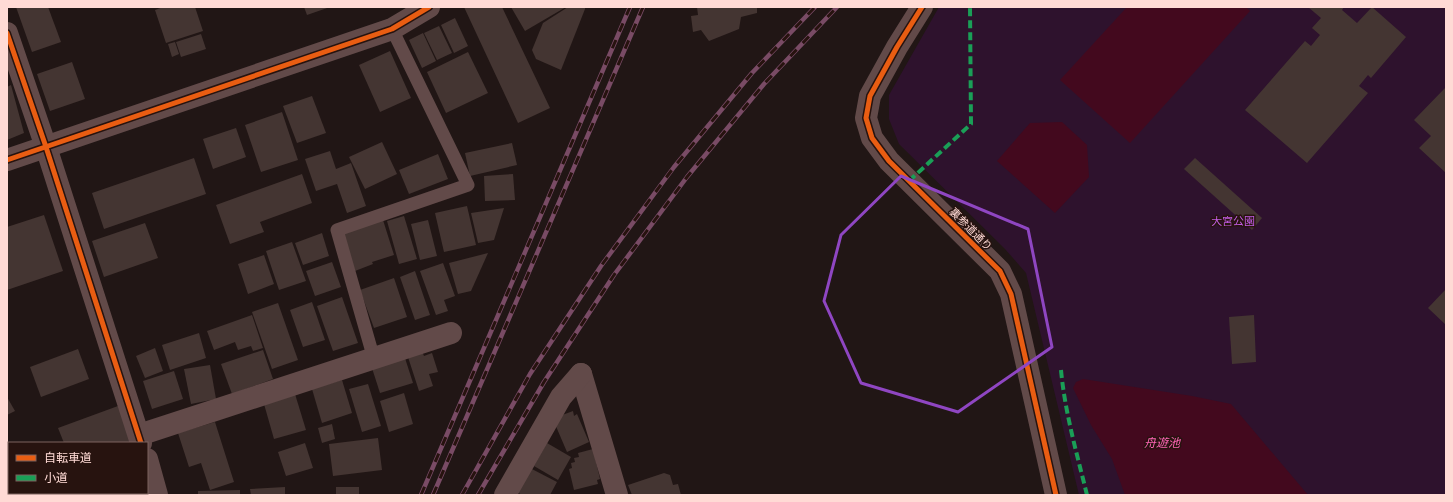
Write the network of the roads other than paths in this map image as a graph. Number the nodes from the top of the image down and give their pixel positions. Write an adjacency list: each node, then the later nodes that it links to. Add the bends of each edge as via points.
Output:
1 (429, 7): 3 (street)
2 (922, 7): 14 (street, 裏参道通り, via 870,96 866,118 872,138 889,161 1000,271 1011,294)
3 (392, 29): 5 (street); 8 (lane, via 468,186 337,230)
4 (7, 33): 5 (street)
5 (46, 147): 6 (street); 9 (street)
6 (7, 160)
7 (451, 333): 8 (street)
8 (374, 359): 9 (street)
9 (140, 439)
10 (148, 464): 11 (street)
11 (157, 495)
12 (505, 495): 13 (street, via 561,398 581,374)
13 (617, 495)
14 (1056, 495)

